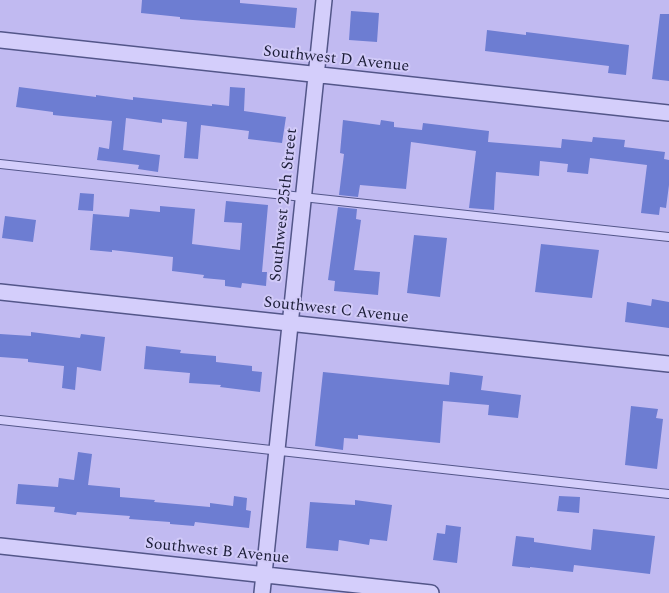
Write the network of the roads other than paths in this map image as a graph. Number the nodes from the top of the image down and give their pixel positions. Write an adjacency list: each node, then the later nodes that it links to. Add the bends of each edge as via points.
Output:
1 (324, 0): 3 (street, Southwest 25th Street)
2 (0, 40): 3 (street, Southwest D Avenue)
3 (316, 75): 4 (street, Southwest D Avenue); 6 (street, Southwest 25th Street)
4 (669, 113)
5 (0, 164): 6 (lane)
6 (303, 198): 7 (lane); 9 (street, Southwest 25th Street)
7 (669, 237)
8 (0, 292): 9 (street, Southwest C Avenue)
9 (290, 324): 10 (street, Southwest C Avenue); 12 (street, Southwest 25th Street)
10 (669, 364)
11 (0, 420): 12 (lane)
12 (277, 450): 13 (lane); 15 (street, Southwest 25th Street)
13 (669, 494)
14 (0, 546): 15 (street, Southwest B Avenue)
15 (264, 575): 16 (street, Southwest 25th Street); 17 (street, Southwest B Avenue)
16 (262, 593)
17 (431, 593)

